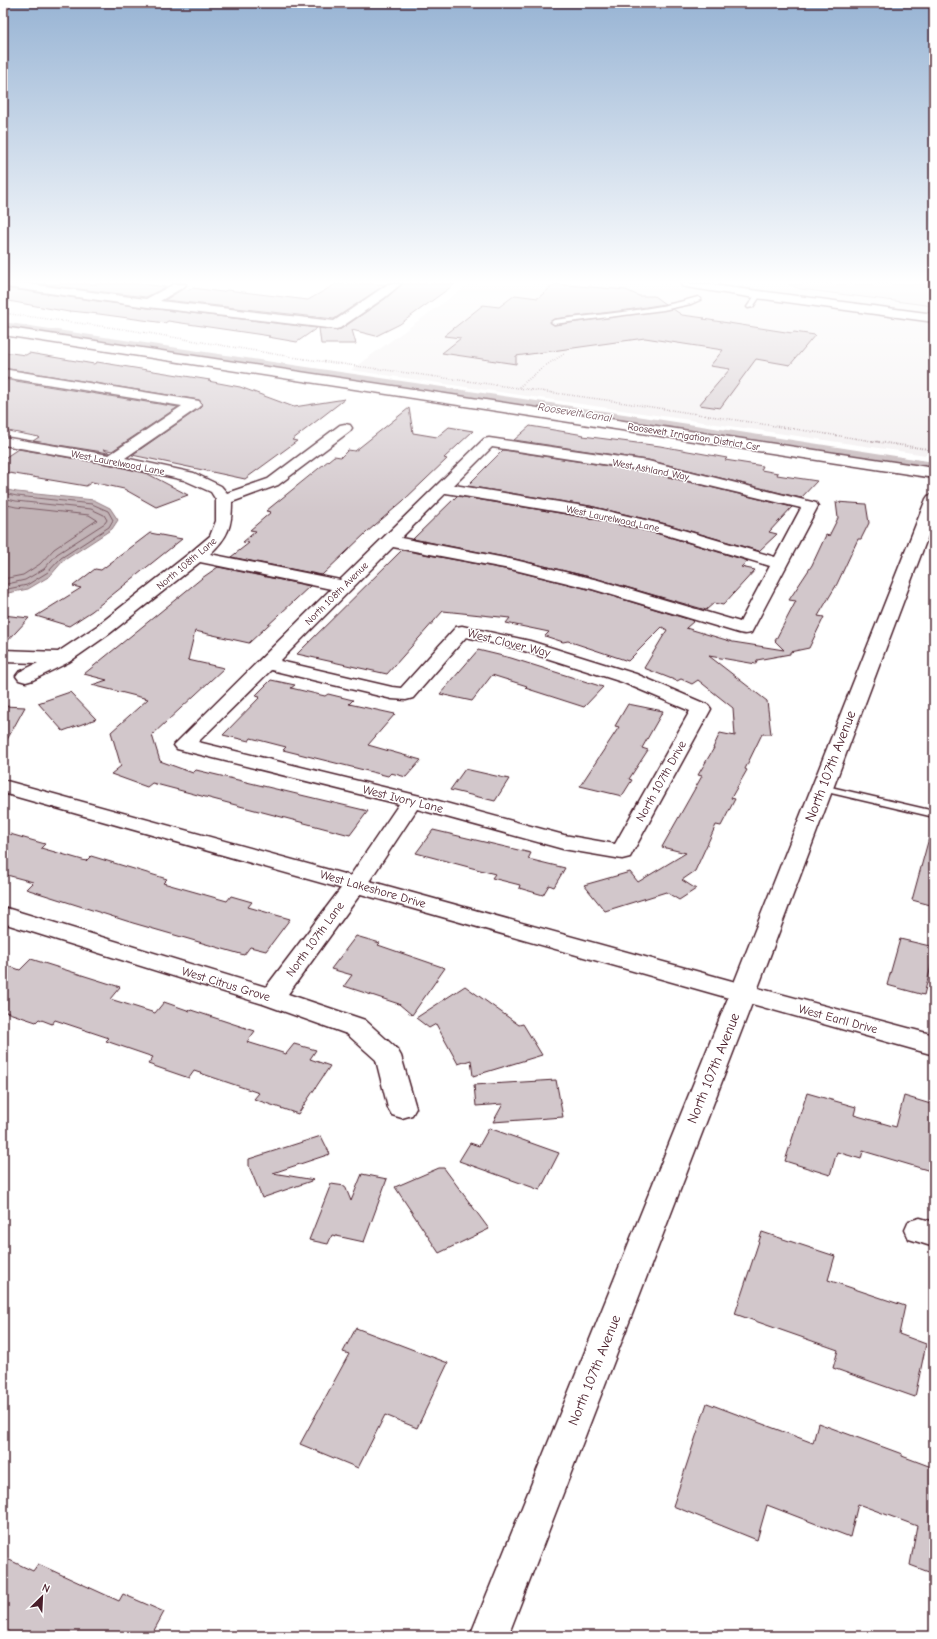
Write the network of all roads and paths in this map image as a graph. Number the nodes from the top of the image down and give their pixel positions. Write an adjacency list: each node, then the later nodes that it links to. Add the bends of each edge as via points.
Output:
1 (196, 360): 13 (street, Roosevelt Irrigation District Csr)
2 (275, 360): 7 (street)
3 (317, 360): 6 (path)
4 (552, 360): 6 (path)
5 (3, 372): 12 (street, via 194,404)
6 (519, 387): 11 (path)
7 (540, 400)
8 (345, 428): 16 (street, via 273,482)
9 (3, 441): 12 (street, West Laurelwood Lane)
10 (489, 442): 14 (street, North 108th Avenue); 19 (street, West Ashland Way, via 648,466 810,506)
11 (934, 450)
12 (112, 460): 16 (street, West Laurelwood Lane, via 188,476 216,489)
13 (934, 473)
14 (443, 488): 17 (street, North 108th Avenue); 19 (street, West Laurelwood Lane, via 590,512 660,528)
15 (934, 499): 28 (street, North 107th Avenue)
16 (224, 500): 18 (street, North 108th Lane, via 224,521 217,538)
17 (389, 541): 19 (street, via 514,565 590,583 745,629); 20 (street, North 108th Avenue)
18 (197, 556): 20 (street); 22 (street, North 108th Lane, via 103,630)
19 (780, 564)
20 (344, 586): 23 (street, North 108th Avenue)
21 (3, 656): 22 (street)
22 (62, 658): 24 (street, North 108th Lane)
23 (266, 663): 25 (street, West Clover Way, via 392,693 406,694 462,631 523,645 628,678); 26 (street, North 108th Avenue)
24 (26, 676)
25 (700, 709): 31 (street, North 107th Drive)
26 (184, 745): 29 (street, West Ivory Lane)
27 (3, 786): 32 (street, West Lakeshore Drive)
28 (822, 788): 30 (lane); 34 (street, North 107th Avenue)
29 (412, 801): 31 (street, West Ivory Lane, via 563,842); 32 (street, North 107th Lane)
30 (934, 814)
31 (622, 852)
32 (356, 884): 34 (street, West Lakeshore Drive); 35 (street, North 107th Lane)
33 (3, 915): 35 (street, West Citrus Grove)
34 (743, 992): 36 (street, West Earll Drive); 38 (street, North 107th Avenue)
35 (272, 998): 37 (street, West Citrus Grove, via 356,1027 388,1056)
36 (934, 1046)
37 (402, 1108)
38 (489, 1636)

